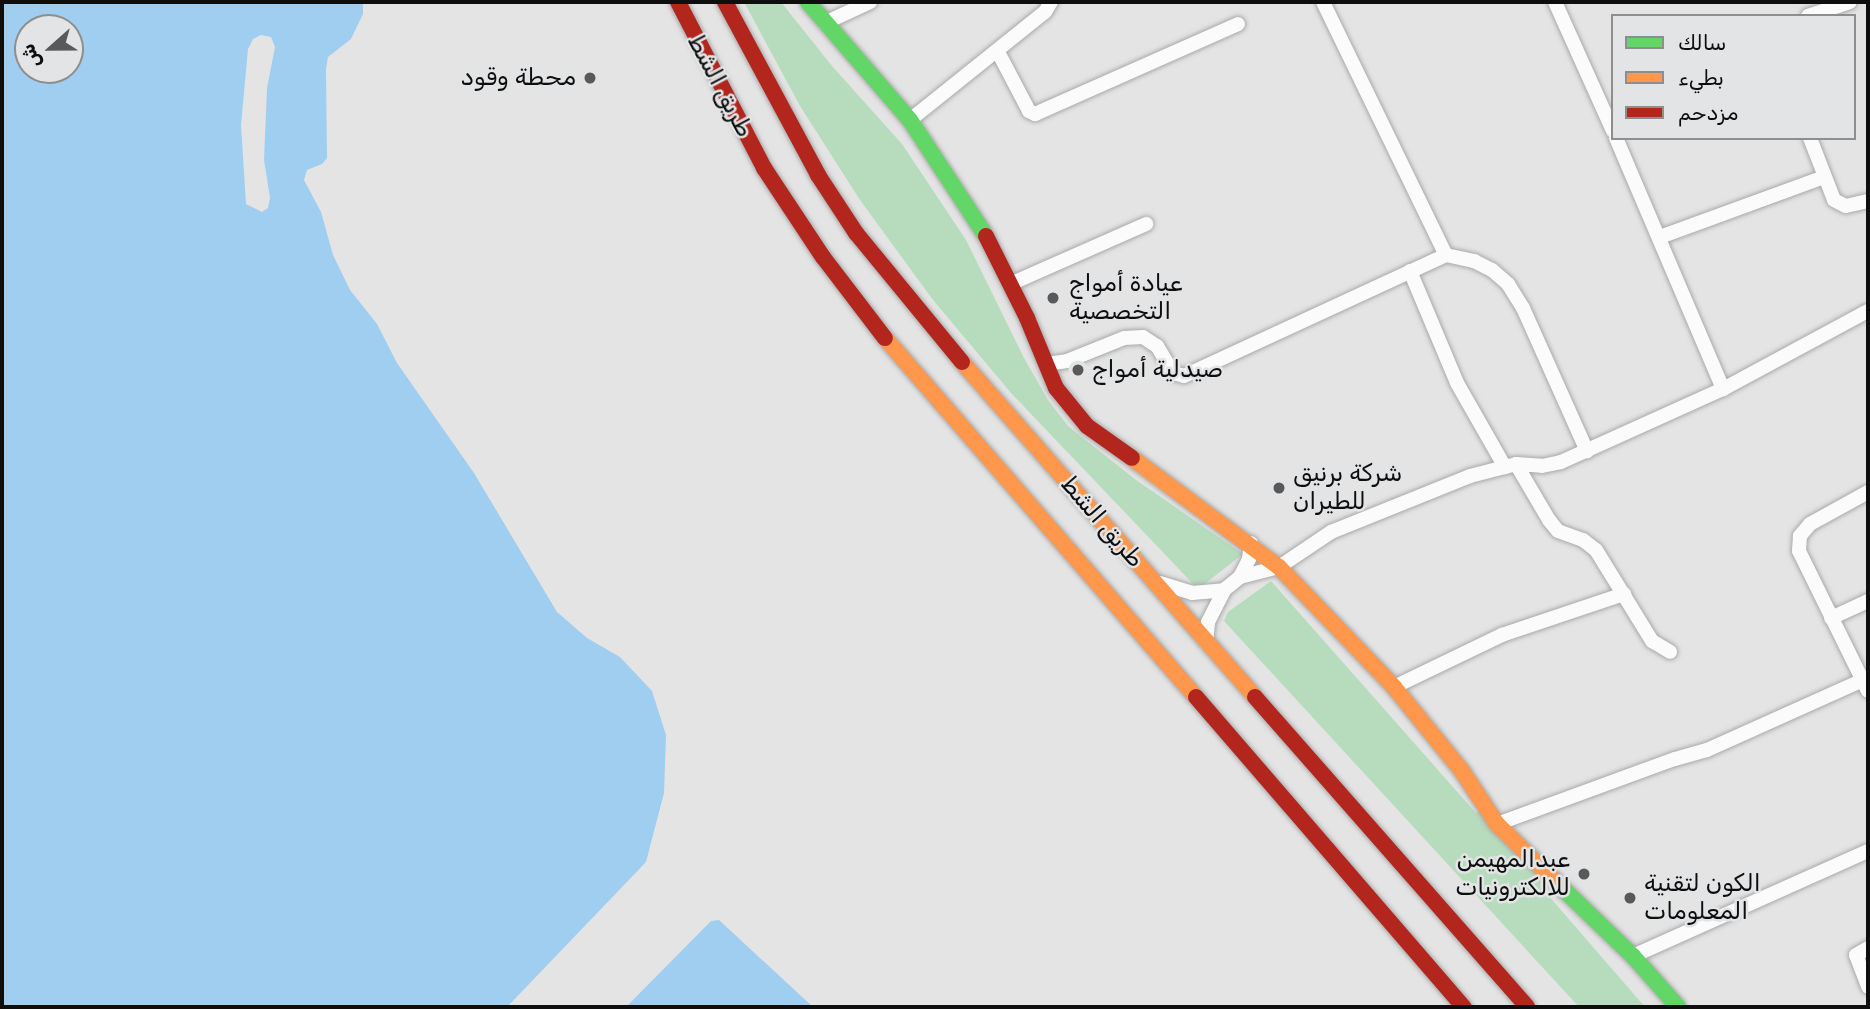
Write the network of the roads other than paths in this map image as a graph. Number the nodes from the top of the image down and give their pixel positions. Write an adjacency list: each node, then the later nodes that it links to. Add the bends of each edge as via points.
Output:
1 (678, 2): 47 (main road, طريق الشط, via 764,168 887,341)
2 (725, 2): 32 (main road, طريق الشط, via 786,119 856,233 919,313)
3 (808, 2): 10 (main road)
4 (870, 2): 10 (street)
5 (1051, 2): 12 (street)
6 (1323, 2): 21 (street)
7 (1555, 2): 14 (street)
8 (1850, 2): 9 (street)
9 (1811, 10)
10 (825, 23): 13 (main road)
11 (1238, 24): 12 (street, via 1035,114 1029,111)
12 (998, 51): 13 (street)
13 (910, 120): 23 (main road, via 976,217)
14 (1611, 127)
15 (1617, 140): 20 (street)
16 (1811, 140): 17 (street)
17 (1824, 177): 18 (street, via 1830,194 1840,204); 20 (street)
18 (1868, 201)
19 (1146, 224): 23 (street)
20 (1660, 237): 26 (street)
21 (1446, 256): 22 (street); 27 (street, via 1474,261 1508,284)
22 (1410, 271): 25 (street, via 1184,376 1173,373 1157,346 1143,337 1124,338 1067,361); 28 (street, via 1457,383)
23 (1010, 284): 25 (main road)
24 (1868, 311): 26 (street)
25 (1046, 364): 30 (main road, via 1056,388 1087,426)
26 (1723, 389): 27 (street)
27 (1587, 451): 28 (street, via 1542,466)
28 (1510, 466): 31 (street, via 1470,477 1331,532); 35 (street, via 1558,531 1597,550)
29 (1868, 492): 37 (street, via 1810,524 1800,536 1799,551)
30 (1251, 543): 31 (main road); 33 (street)
31 (1279, 567): 33 (street); 41 (main road)
32 (1149, 575): 34 (street, via 1177,590); 38 (main road, طريق الشط)
33 (1240, 577): 34 (street)
34 (1224, 590): 38 (street, via 1208,622)
35 (1624, 594): 39 (street, via 1652,641); 41 (street, via 1503,635)
36 (1868, 601): 37 (street)
37 (1831, 618): 40 (street)
38 (1206, 642): 48 (main road, طريق الشط)
39 (1670, 652)
40 (1866, 685): 42 (street, via 1707,750)
41 (1394, 687): 42 (main road, via 1462,771)
42 (1497, 824): 45 (main road)
43 (1868, 851): 45 (street)
44 (1868, 948): 46 (street, via 1856,955)
45 (1633, 956): 49 (main road)
46 (1868, 987)
47 (1464, 1007)
48 (1527, 1007)
49 (1678, 1007)

